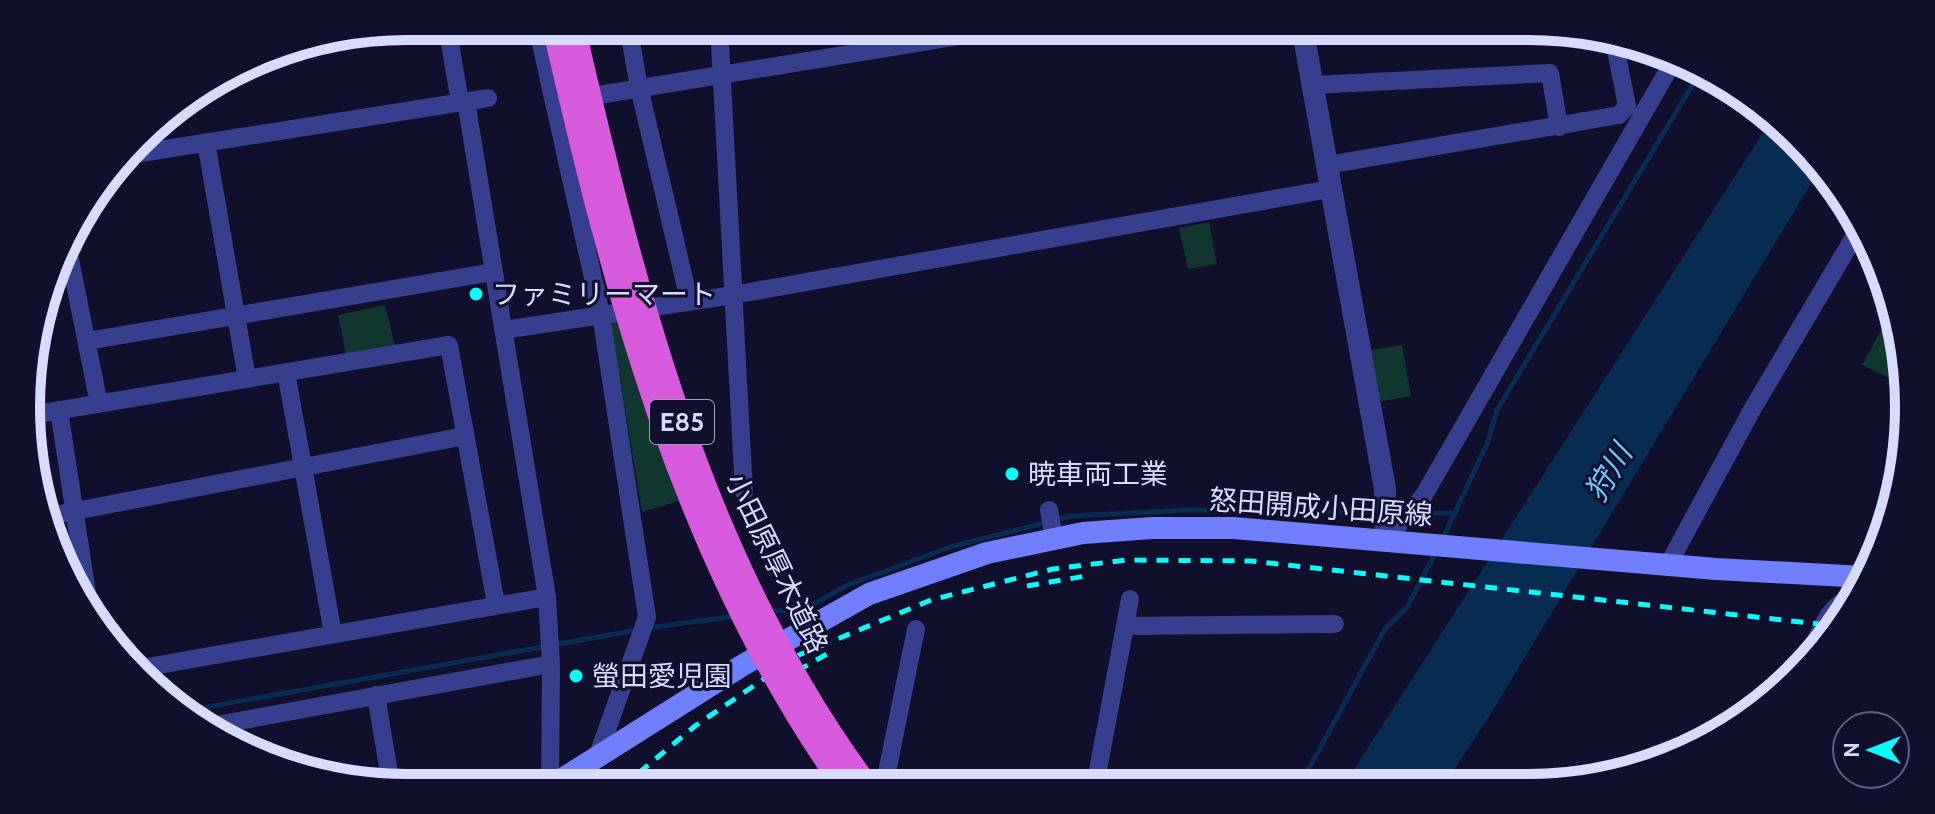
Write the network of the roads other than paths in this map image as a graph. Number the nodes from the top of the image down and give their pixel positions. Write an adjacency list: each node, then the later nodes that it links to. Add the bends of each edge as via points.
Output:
1 (450, 40): 15 (street)
2 (540, 40): 16 (street)
3 (556, 40): 64 (highway, 小田原厚木道路 / E85, bridge, via 620,300 690,504 735,605)
4 (577, 40): 65 (highway, 小田原厚木道路 / E85, bridge, via 640,296 713,505 801,683)
5 (631, 40): 13 (street)
6 (720, 40): 11 (street)
7 (934, 40): 11 (street)
8 (1305, 40): 12 (street)
9 (1616, 51): 17 (street, via 1627,106)
10 (1669, 68): 18 (street)
11 (722, 74): 13 (street); 27 (street)
12 (1313, 85): 19 (street, via 1550,73); 22 (street)
13 (639, 87): 16 (street); 28 (street)
14 (488, 98): 15 (street)
15 (463, 102): 20 (street); 26 (street)
16 (554, 103): 29 (street)
17 (1619, 115): 18 (street); 19 (street)
18 (1636, 123): 45 (street, via 1424,495)
19 (1559, 127): 22 (street)
20 (206, 142): 21 (street); 30 (street)
21 (142, 153)
22 (1327, 165): 23 (street)
23 (1330, 189): 27 (street); 45 (street, via 1385,489)
24 (1853, 238): 46 (street)
25 (71, 261): 32 (street)
26 (493, 272): 30 (street); 31 (street)
27 (733, 295): 28 (street); 40 (street)
28 (689, 300): 29 (street)
29 (601, 314): 31 (street); 60 (street, via 647,617)
30 (236, 316): 32 (street); 34 (street)
31 (504, 330): 49 (street)
32 (87, 341): 35 (street)
33 (286, 372): 34 (street); 38 (street, via 449,345); 39 (street)
34 (247, 379): 35 (street)
35 (99, 404): 36 (street)
36 (59, 410): 37 (street); 42 (street)
37 (40, 413)
38 (465, 436): 39 (street); 51 (street)
39 (304, 468): 42 (street); 55 (street)
40 (744, 492)
41 (1049, 510): 44 (street)
42 (75, 512): 43 (street); 48 (street)
43 (56, 515)
44 (1053, 534): 45 (main road, 怒田開成小田原線, via 1194,527); 60 (main road, 怒田開成小田原線, via 869,594)
45 (1386, 540): 46 (main road, 怒田開成小田原線)
46 (1660, 565): 47 (main road, 怒田開成小田原線)
47 (1853, 576)
48 (86, 584)
49 (547, 597): 51 (street); 56 (street)
50 (1130, 599): 53 (street)
51 (496, 604): 55 (street)
52 (1335, 624): 53 (street)
53 (1126, 626): 67 (street)
54 (916, 629): 66 (street)
55 (333, 634): 57 (street)
56 (551, 664): 58 (street); 62 (street)
57 (147, 667)
58 (376, 695): 59 (street); 61 (street)
59 (222, 724)
60 (599, 752): 63 (main road, 怒田開成小田原線)
61 (389, 773)
62 (549, 774)
63 (568, 774)
64 (836, 774)
65 (860, 774)
66 (887, 774)
67 (1097, 774)

